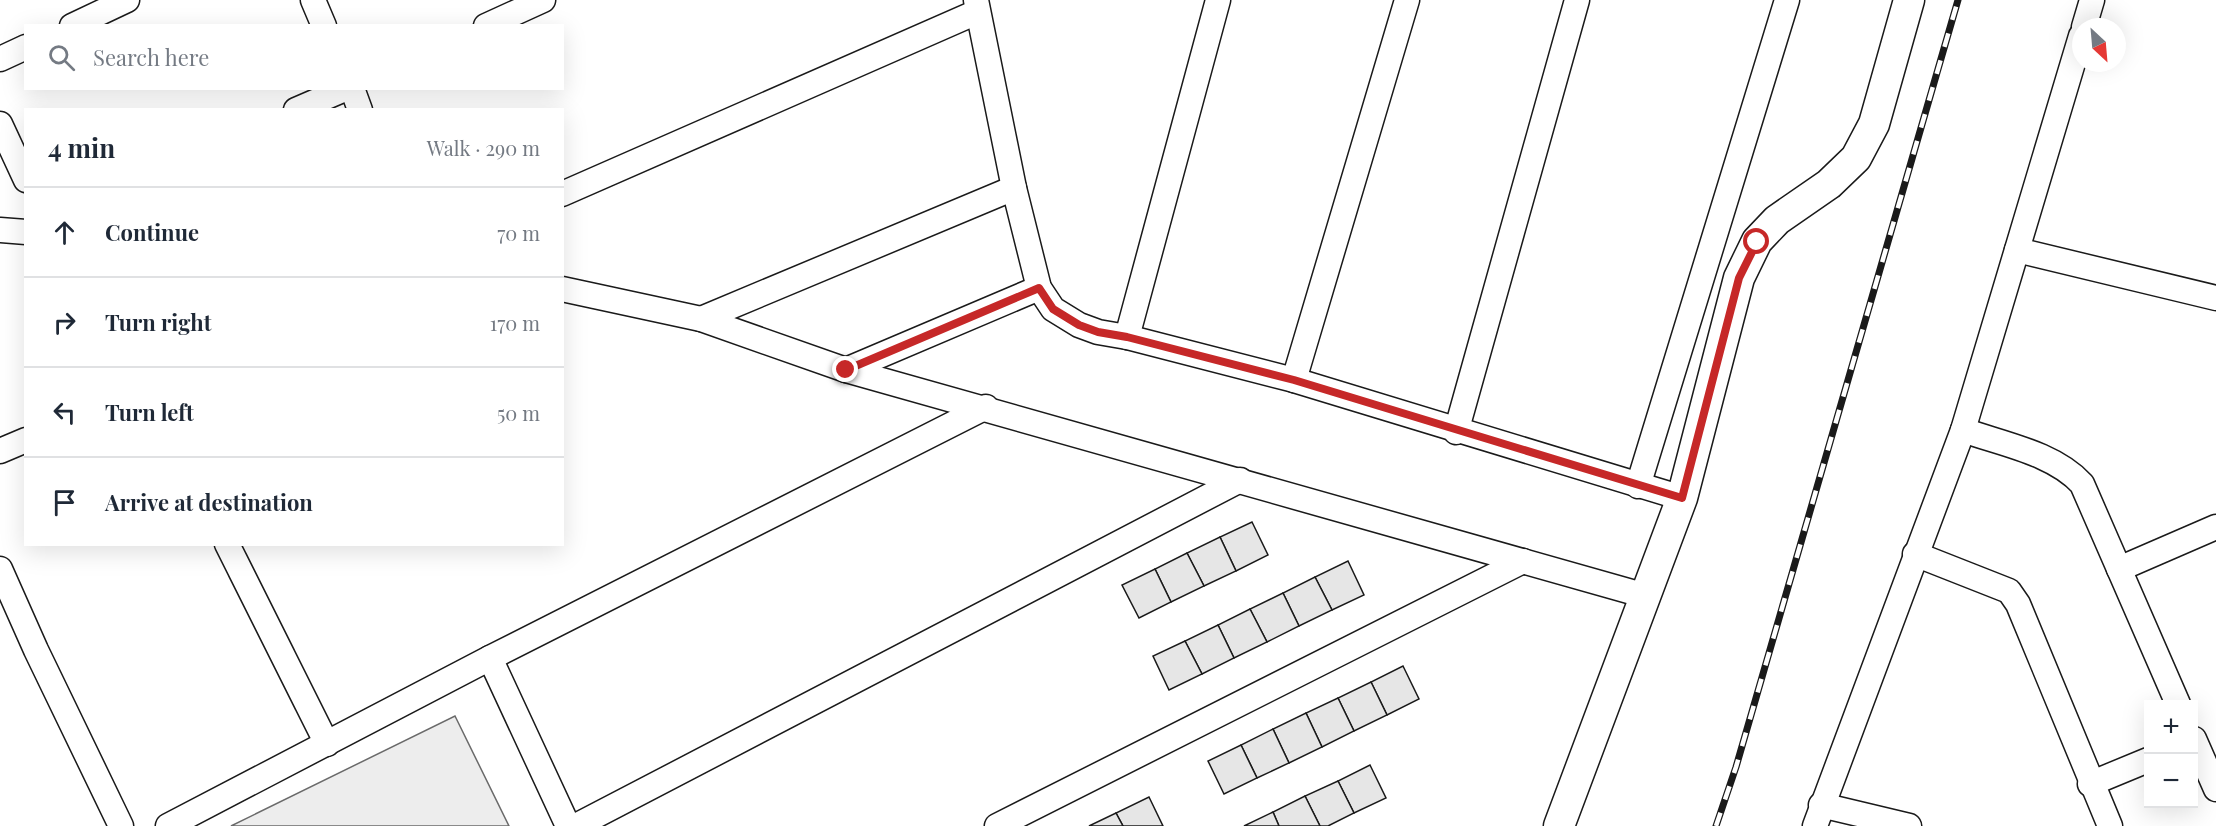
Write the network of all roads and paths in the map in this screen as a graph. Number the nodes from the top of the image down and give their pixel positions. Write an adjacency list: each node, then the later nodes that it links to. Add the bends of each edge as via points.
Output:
1 (125, 0): 12 (street)
2 (313, 0): 13 (street)
3 (543, 0): 14 (street)
4 (1218, 0): 33 (street)
5 (1407, 0): 35 (street)
6 (1577, 0): 38 (street)
7 (1787, 0): 42 (street)
8 (1909, 0): 43 (street, via 1874,124 1856,158 1828,184 1777,220 1746,261)
9 (2092, 0): 11 (street)
10 (976, 6): 24 (street); 25 (street)
11 (2087, 18)
12 (76, 24)
13 (323, 24)
14 (490, 24)
15 (24, 48): 16 (street)
16 (0, 59)
17 (2072, 66): 28 (street)
18 (342, 90): 20 (street)
19 (353, 90): 21 (street)
20 (301, 108)
21 (359, 108)
22 (0, 124): 23 (street)
23 (24, 176)
24 (1014, 188): 29 (street); 32 (street)
25 (564, 193)
26 (0, 230): 27 (street)
27 (24, 232)
28 (2017, 250): 31 (street); 37 (street)
29 (1039, 288): 33 (street, via 1053,309 1079,325); 34 (street)
30 (564, 289): 32 (street)
31 (2216, 298)
32 (702, 319): 34 (street)
33 (1127, 337): 35 (street)
34 (846, 370): 36 (street)
35 (1294, 380): 38 (street)
36 (986, 407): 41 (street); 51 (street)
37 (1963, 430): 46 (street); 49 (street, via 2071,471 2091,500)
38 (1456, 432): 42 (street)
39 (24, 441): 40 (street)
40 (0, 451)
41 (1240, 480): 47 (street); 62 (street)
42 (1638, 486): 43 (street)
43 (1682, 498): 50 (street)
44 (2216, 527): 49 (street)
45 (228, 546): 53 (street)
46 (1915, 554): 56 (street, via 2009,591 2018,604); 58 (street)
47 (1523, 561): 50 (street); 63 (street)
48 (0, 569): 59 (street)
49 (2119, 569): 52 (street)
50 (1646, 596): 64 (street)
51 (490, 658): 53 (street); 61 (street)
52 (2176, 700)
53 (327, 744): 60 (street)
54 (2198, 750): 57 (street)
55 (2144, 762): 56 (street)
56 (2090, 784): 66 (street)
57 (2216, 789)
58 (1818, 815): 65 (street)
59 (122, 826)
60 (168, 826)
61 (568, 826)
62 (576, 826)
63 (997, 826)
64 (1559, 826)
65 (1909, 826)
66 (2110, 826)

